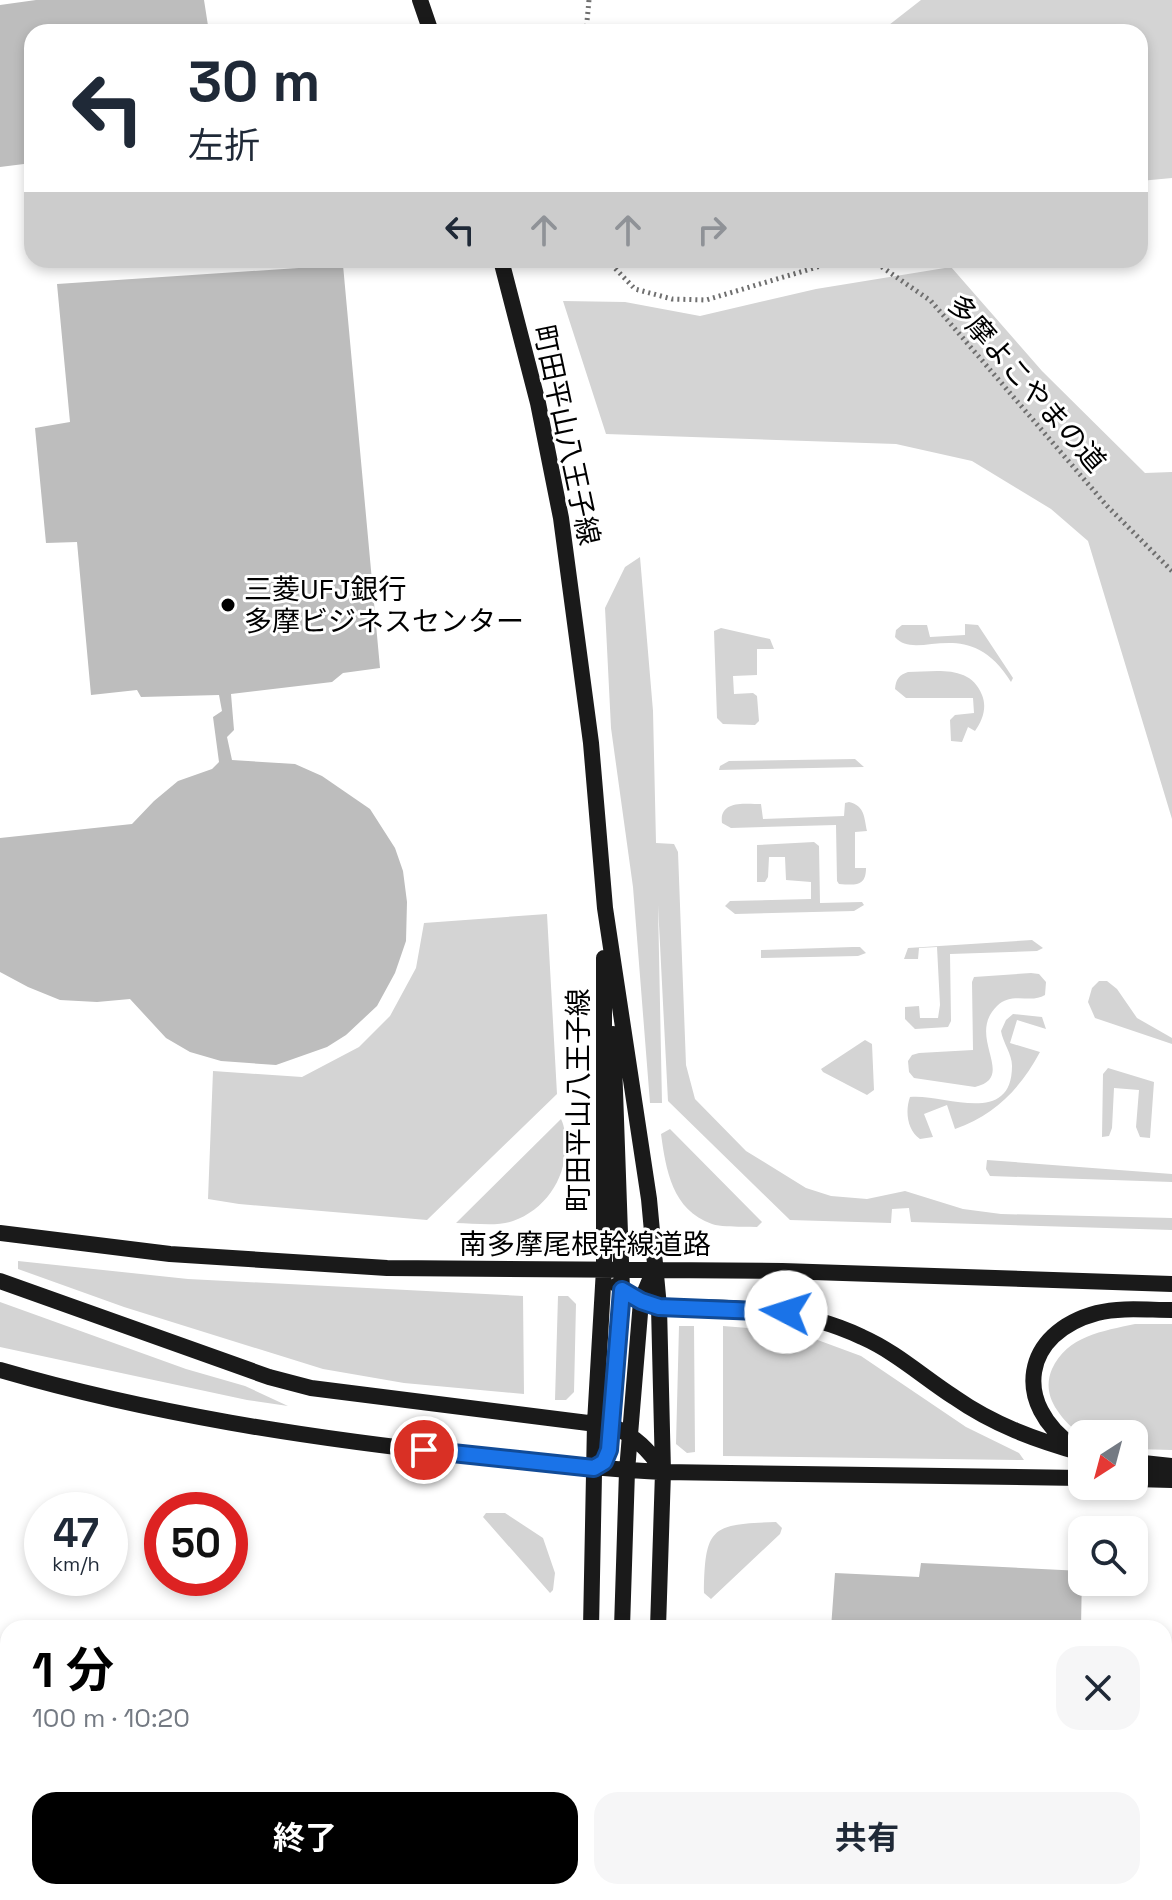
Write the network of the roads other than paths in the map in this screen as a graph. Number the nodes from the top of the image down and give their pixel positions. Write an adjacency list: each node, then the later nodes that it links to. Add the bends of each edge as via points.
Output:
1 (420, 0): 2 (main road)
2 (428, 24)
3 (503, 268): 4 (main road, 町田平山八王子線, via 561,518 591,743)
4 (605, 908): 6 (main road, via 614,1041); 7 (main road, 町田平山八王子線, via 649,1199)
5 (0, 1233): 6 (main road, 南多摩尾根幹線道路, via 243,1261)
6 (612, 1269): 7 (main road, 南多摩尾根幹線道路); 10 (main road); 15 (main road)
7 (654, 1270): 9 (main road, 南多摩尾根幹線道路); 11 (main road); 12 (main road, 町田平山八王子線)
8 (0, 1281): 15 (main road, via 311,1388)
9 (1172, 1284)
10 (622, 1290): 11 (main road); 15 (main road)
11 (641, 1301): 12 (main road); 16 (main road)
12 (659, 1307): 18 (main road, via 786,1312 837,1326 893,1354 987,1419); 23 (main road)
13 (1172, 1310): 17 (main road, via 1098,1313 1058,1330 1044,1345 1032,1377 1034,1395 1049,1424)
14 (0, 1370): 21 (main road, via 168,1411 305,1436)
15 (603, 1424): 16 (main road); 21 (main road)
16 (629, 1433): 22 (main road); 23 (main road)
17 (1068, 1443)
18 (1068, 1449)
19 (1148, 1463): 20 (main road)
20 (1172, 1466)
21 (594, 1468): 22 (main road); 27 (main road)
22 (627, 1471): 23 (main road); 28 (main road)
23 (663, 1472): 24 (main road); 29 (main road)
24 (1068, 1478)
25 (1148, 1479): 26 (main road)
26 (1172, 1480)
27 (591, 1620)
28 (622, 1620)
29 (658, 1620)

